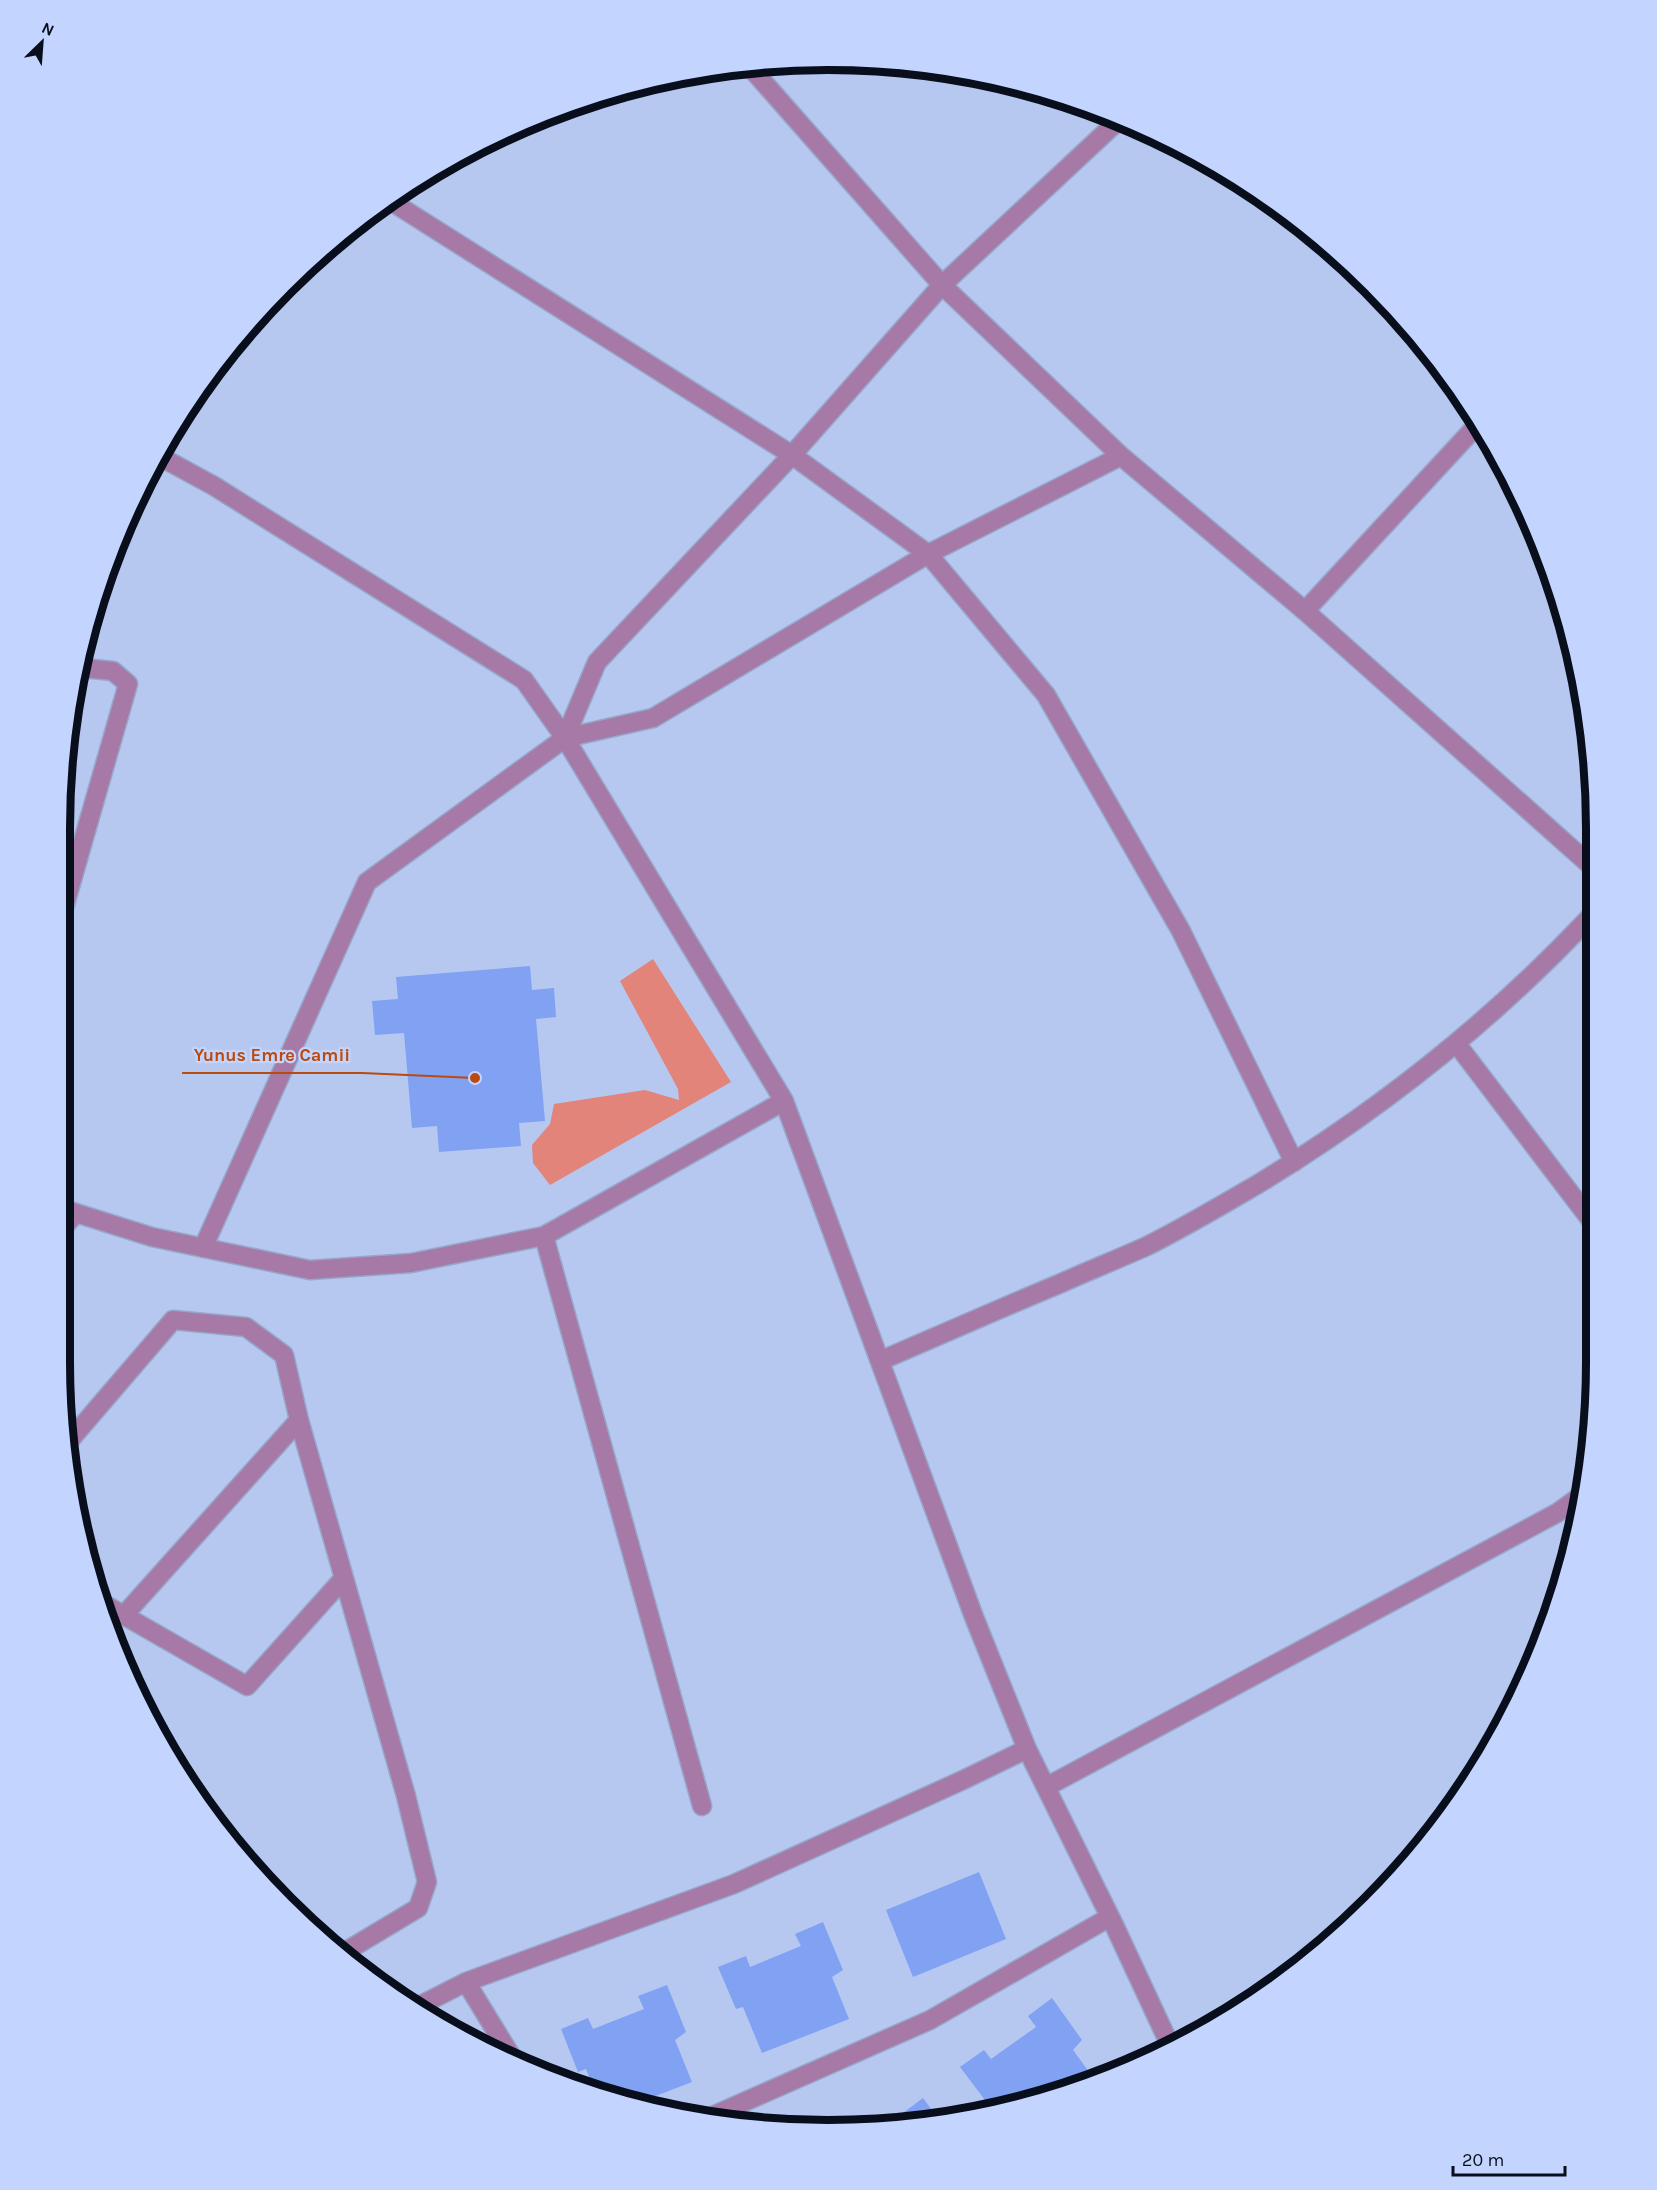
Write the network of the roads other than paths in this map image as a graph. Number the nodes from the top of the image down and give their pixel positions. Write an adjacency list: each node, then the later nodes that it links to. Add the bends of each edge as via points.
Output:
1 (757, 74): 4 (street)
2 (1113, 126): 4 (street)
3 (397, 205): 6 (street)
4 (942, 285): 6 (street); 7 (street)
5 (1473, 430): 10 (street)
6 (792, 455): 9 (street); 12 (street, via 597,662)
7 (1121, 456): 9 (street); 10 (street)
8 (166, 460): 12 (street, via 524,680)
9 (928, 554): 12 (street, via 652,718); 18 (street, via 1046,695 1181,931)
10 (1305, 611): 13 (street)
11 (88, 668): 14 (street, via 113,671 128,684)
12 (565, 738): 17 (street); 22 (street, via 367,882)
13 (1586, 861)
14 (70, 887)
15 (1586, 922): 16 (street)
16 (1456, 1043): 18 (street, via 1364,1115); 20 (street)
17 (784, 1101): 21 (street); 23 (street)
18 (1294, 1162): 23 (street, via 1147,1246)
19 (70, 1211): 22 (street, via 152,1237)
20 (1586, 1213)
21 (544, 1236): 22 (street, via 411,1263 310,1270); 32 (street)
22 (203, 1248)
23 (880, 1361): 30 (street)
24 (299, 1420): 25 (street, via 284,1355 246,1327 173,1320); 27 (street); 29 (street)
25 (74, 1435)
26 (1573, 1501): 31 (street)
27 (343, 1579): 29 (street, via 247,1686); 34 (street, via 427,1882 418,1908)
28 (112, 1608): 29 (street)
29 (125, 1614)
30 (1026, 1749): 31 (street); 35 (street, via 734,1884)
31 (1046, 1787): 33 (street)
32 (702, 1806)
33 (1110, 1917): 37 (street); 39 (street, via 930,2020)
34 (350, 1949)
35 (466, 1982): 36 (street); 38 (street)
36 (425, 2003)
37 (1167, 2039)
38 (506, 2047)
39 (722, 2112)

